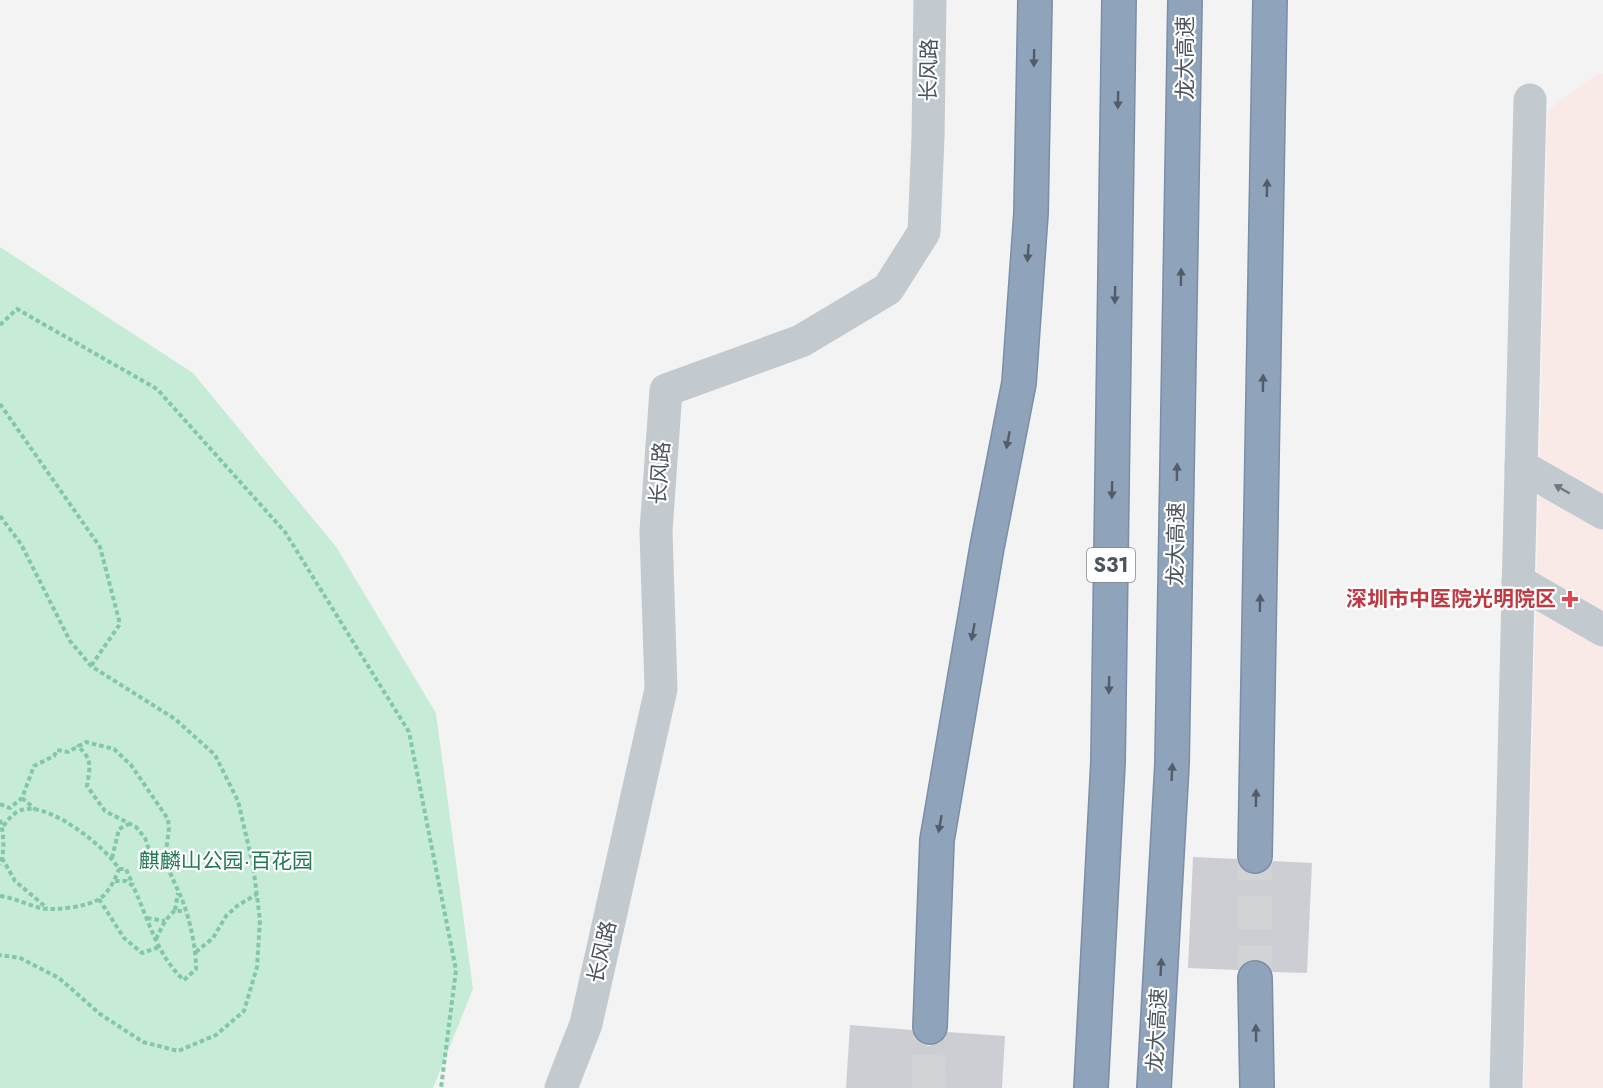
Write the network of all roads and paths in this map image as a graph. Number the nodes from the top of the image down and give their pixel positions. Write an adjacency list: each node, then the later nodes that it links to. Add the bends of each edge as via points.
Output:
1 (930, 0): 46 (street, 长风路, via 924,232 888,289 801,341 666,390 656,531 661,689 586,1024)
2 (1035, 0): 44 (highway, one-way to 44, via 1031,213 1019,383 937,840)
3 (1119, 0): 47 (highway, S31, one-way to 47, via 1108,762)
4 (1185, 0): 48 (highway, 龙大高速, one-way to 4, via 1172,764)
5 (1270, 0): 22 (highway, one-way to 5)
6 (1530, 100): 9 (street)
7 (0, 325): 45 (path, via 17,309 157,389 285,532 409,732 456,970)
8 (0, 404): 14 (path, via 100,547 120,624)
9 (1521, 466): 10 (street, one-way to 9); 12 (street)
10 (1603, 513)
11 (0, 516): 14 (path, via 21,544 70,641)
12 (1518, 581): 13 (street); 50 (street)
13 (1603, 630)
14 (91, 666): 31 (path, via 175,719 215,755 238,801)
15 (77, 745): 16 (path, via 68,752 57,750 54,756 34,766); 20 (path, via 90,761 87,786 105,811); 25 (path, via 86,742 114,749 131,765 168,819)
16 (22, 798): 17 (path, via 10,808); 18 (path)
17 (0, 804)
18 (36, 810): 21 (path, via 15,813); 24 (path, via 69,824)
19 (0, 820): 21 (path)
20 (129, 824): 24 (path, via 119,829); 25 (path, via 145,838 159,865)
21 (2, 828): 23 (path)
22 (1255, 856)
23 (2, 858): 26 (path); 34 (path, via 15,881)
24 (112, 858): 27 (path)
25 (165, 859): 30 (path)
26 (0, 865)
27 (118, 868): 28 (path); 29 (path, via 126,870)
28 (115, 881): 29 (path); 33 (path)
29 (134, 886): 37 (path)
30 (178, 893): 35 (path); 36 (path)
31 (257, 894): 41 (path, via 226,916 213,938); 42 (path, via 257,967 244,1011 216,1035 178,1051 143,1042 100,1014 59,978 20,958)
32 (0, 896): 34 (path)
33 (99, 899): 34 (path); 40 (path, via 124,938 142,953)
34 (47, 909)
35 (175, 910): 36 (path); 38 (path)
36 (185, 912): 41 (path)
37 (147, 918): 38 (path); 39 (path)
38 (165, 921): 39 (path)
39 (156, 940): 40 (path)
40 (159, 947): 41 (path, via 171,969 184,980 196,969)
41 (196, 952)
42 (0, 955)
43 (1255, 978): 49 (highway, one-way to 43)
44 (930, 1028)
45 (441, 1088)
46 (561, 1088)
47 (1091, 1088)
48 (1154, 1088)
49 (1257, 1088)
50 (1506, 1088)

